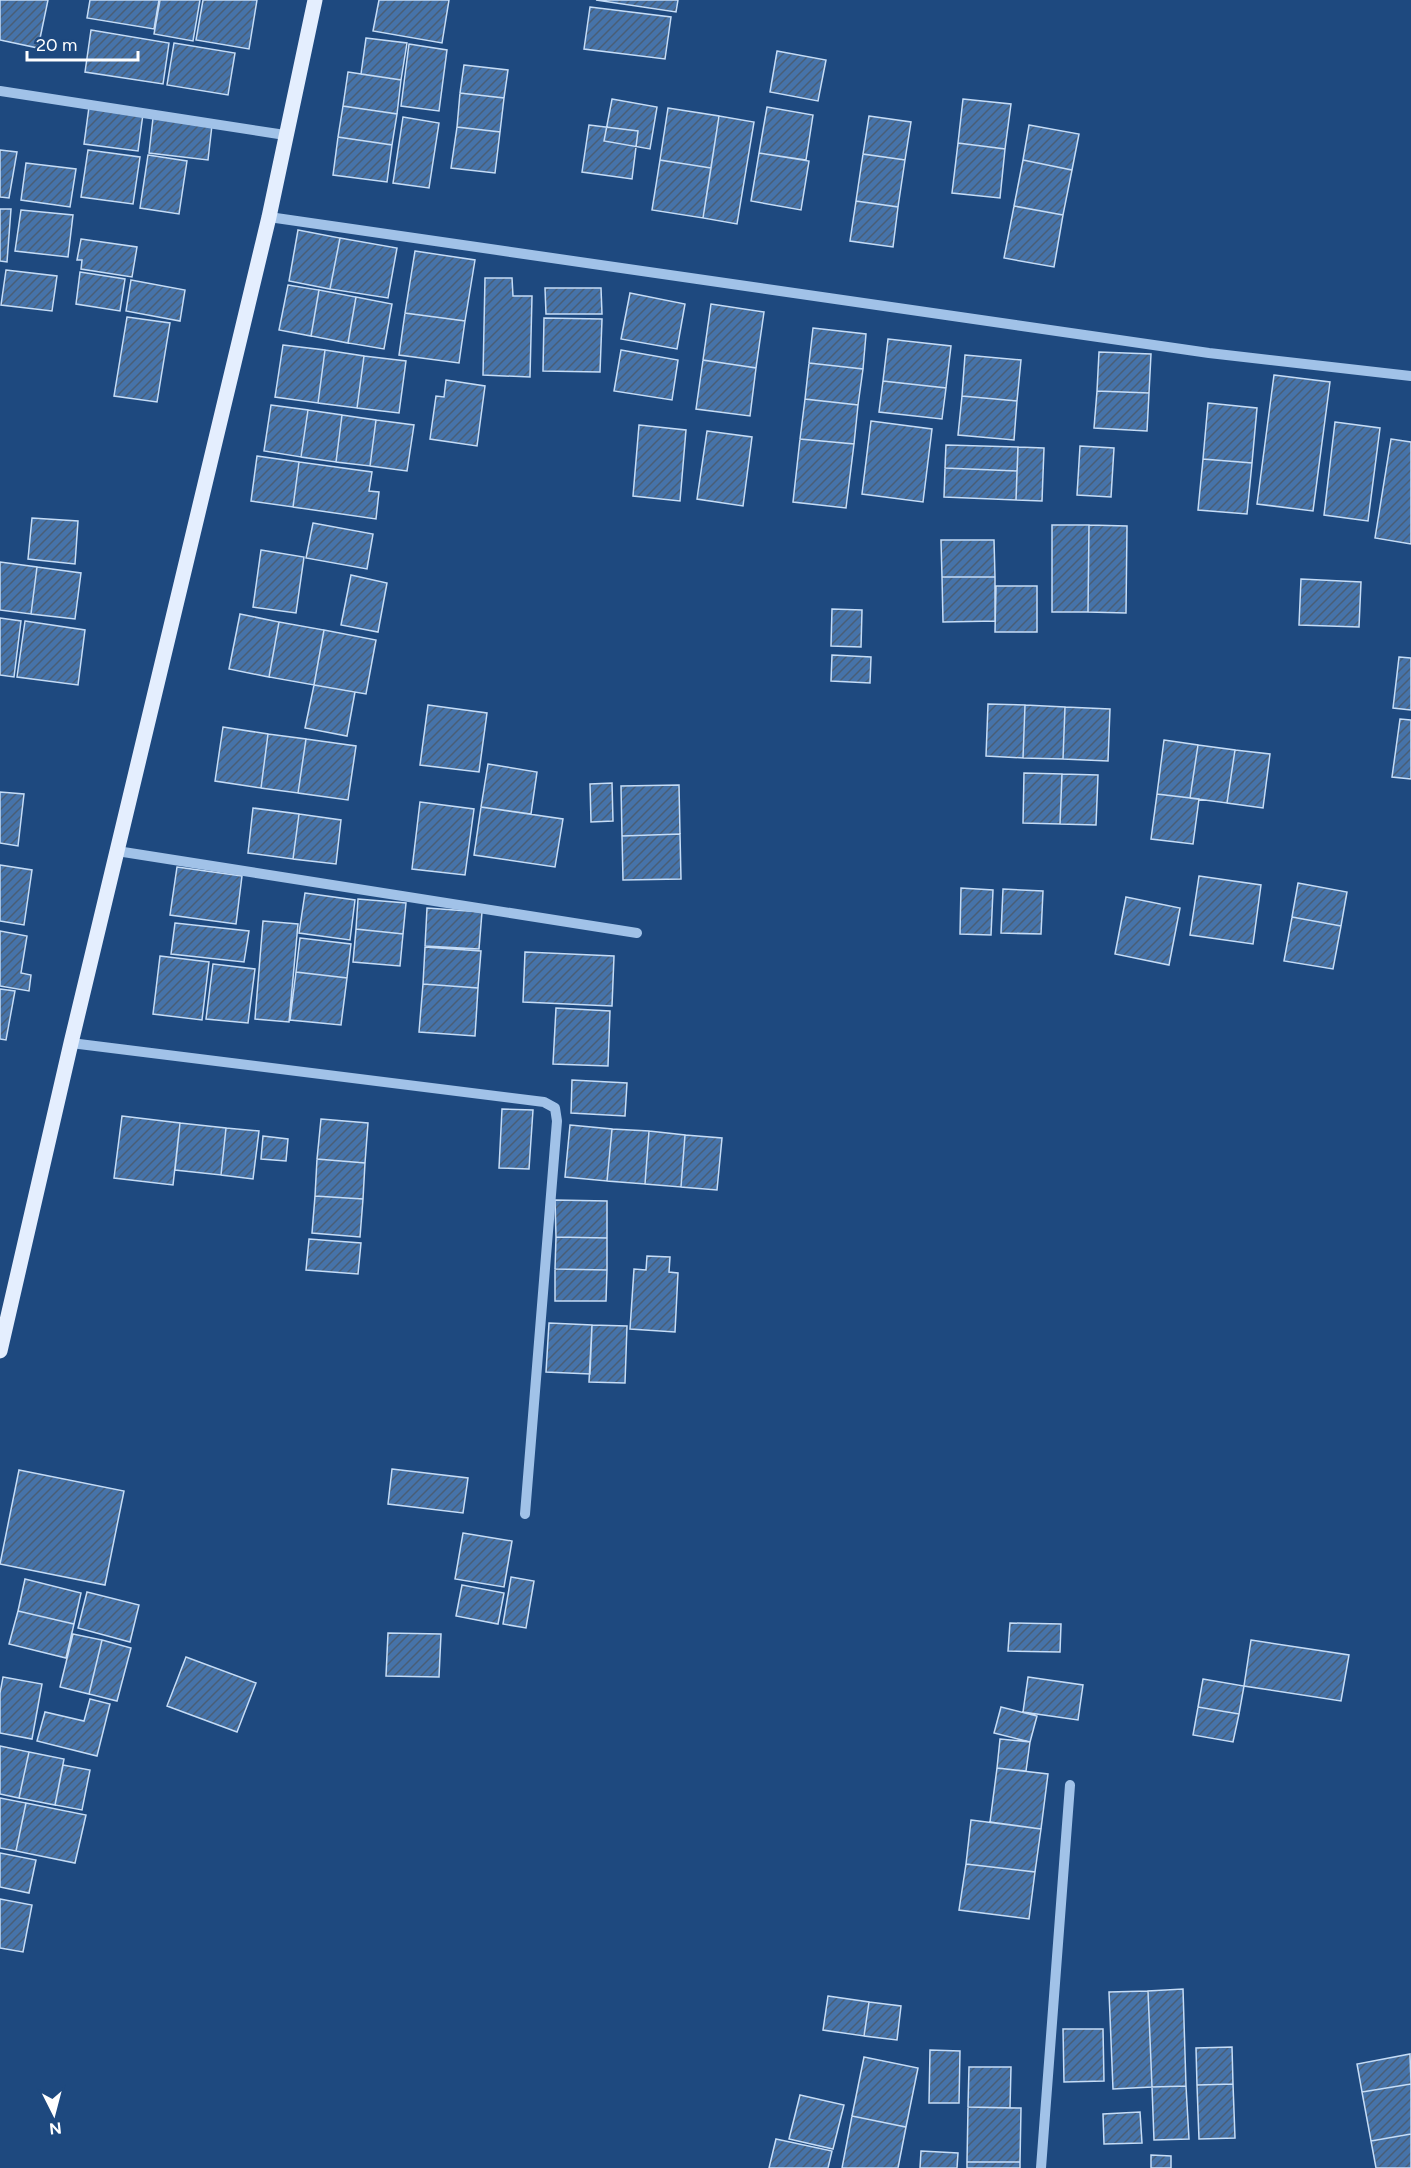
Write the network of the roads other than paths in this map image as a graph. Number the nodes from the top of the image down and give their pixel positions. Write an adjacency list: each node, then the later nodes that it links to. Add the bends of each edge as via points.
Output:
1 (315, 0): 3 (main road)
2 (0, 91): 3 (street)
3 (285, 135): 4 (main road)
4 (269, 217): 5 (street, via 1209,353); 6 (main road)
5 (1411, 376)
6 (117, 851): 7 (street); 8 (main road)
7 (637, 933)
8 (71, 1042): 9 (main road); 10 (street, via 544,1102 555,1107 557,1121)
9 (0, 1351)
10 (525, 1514)
11 (1070, 1785): 12 (street)
12 (1041, 2168)

